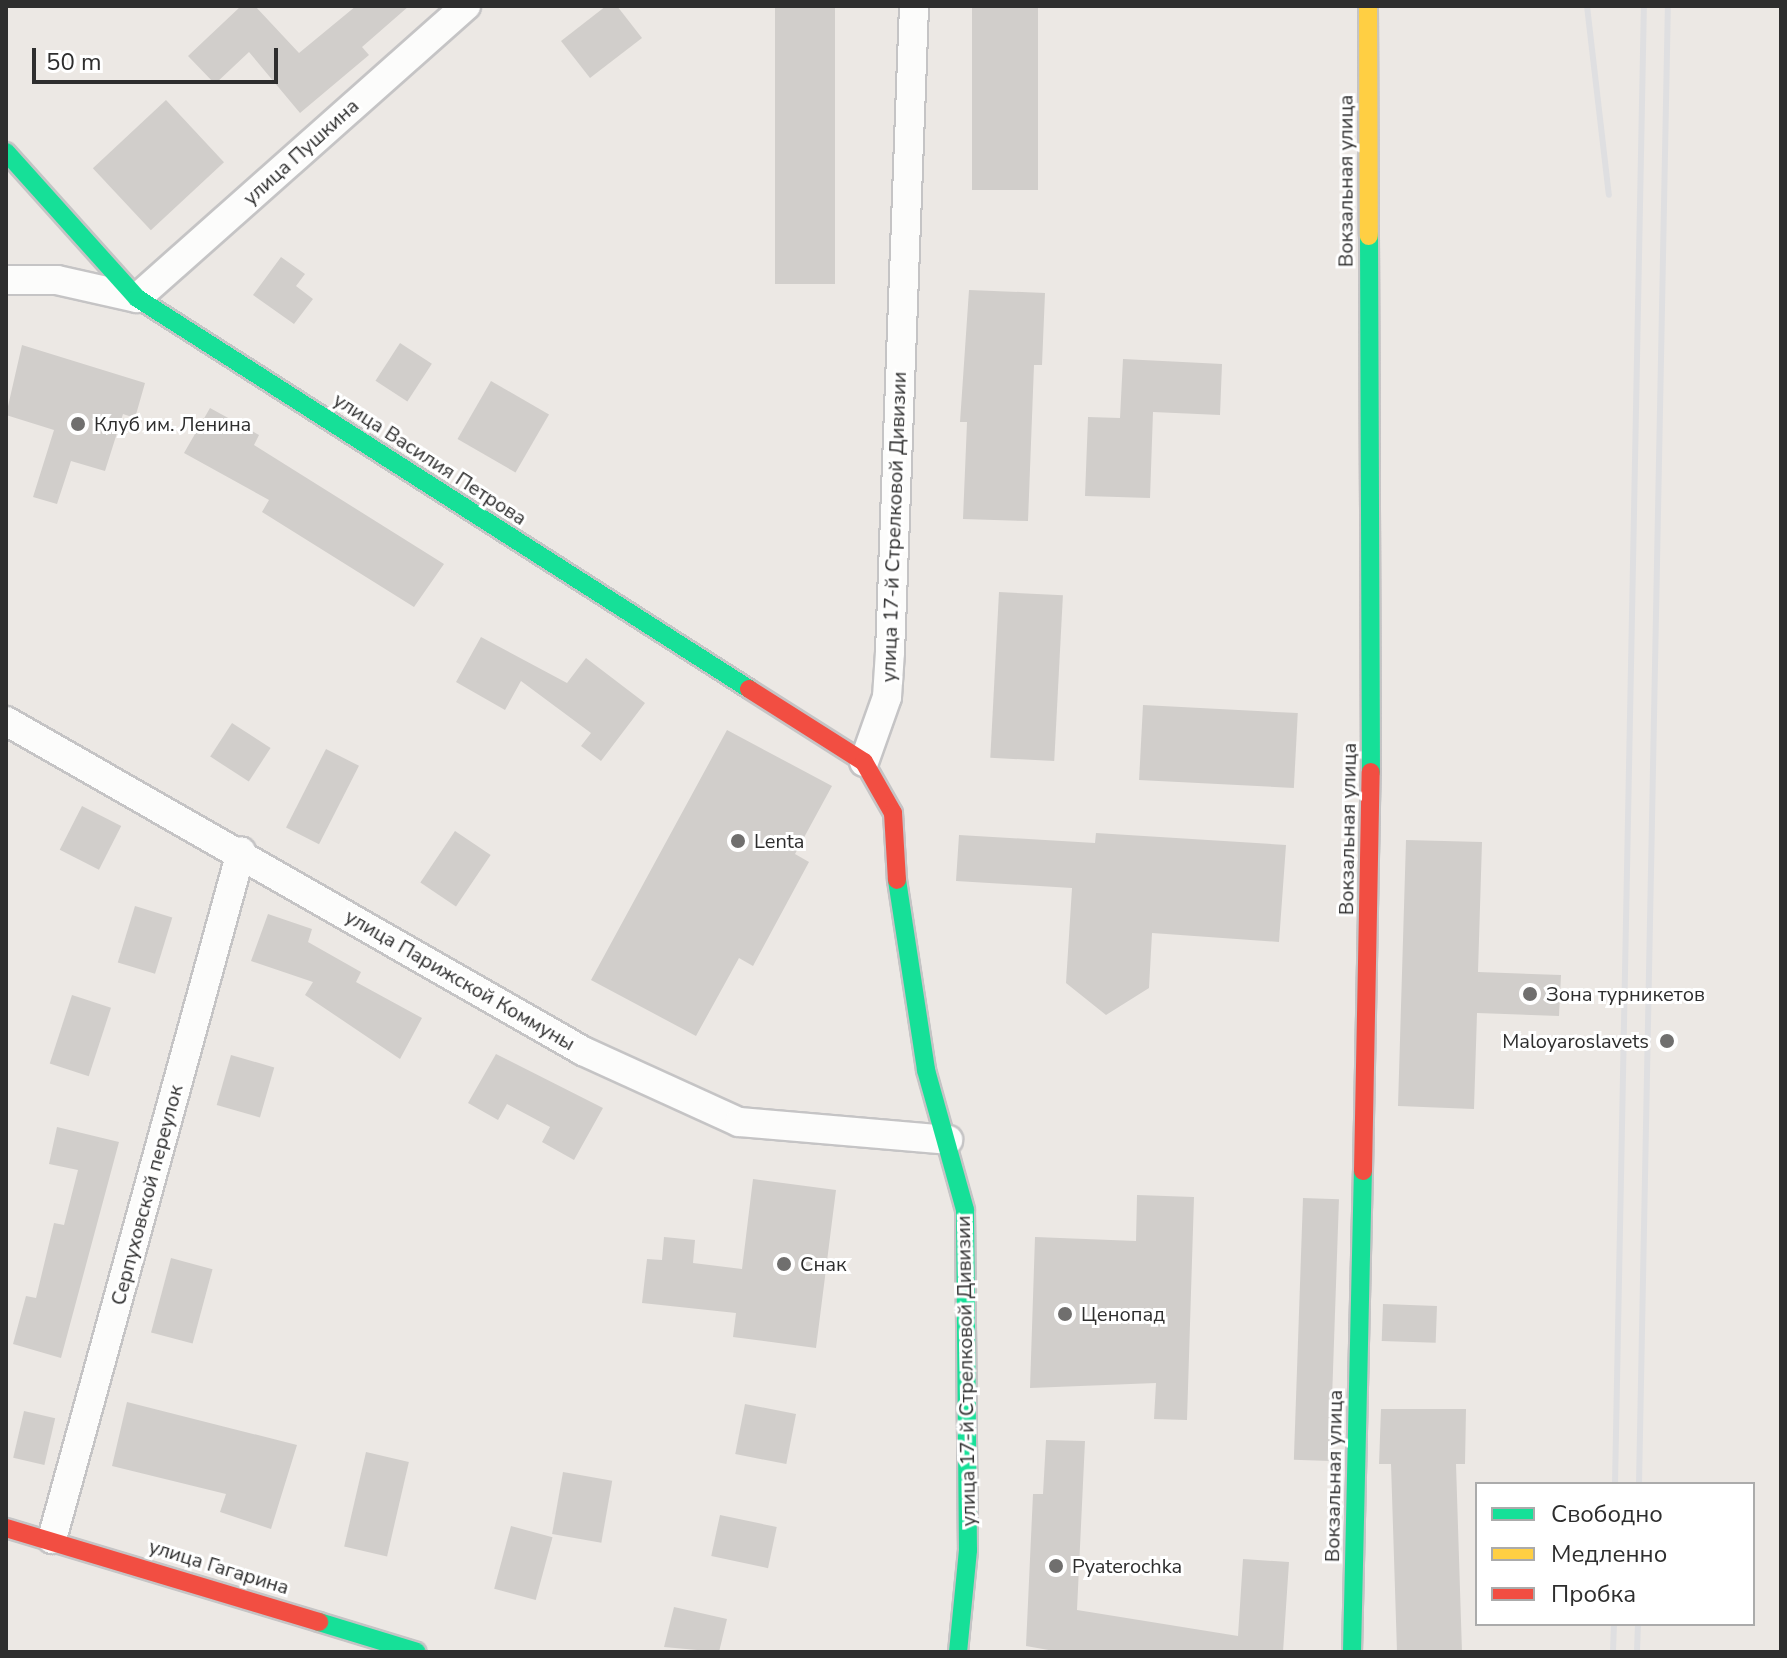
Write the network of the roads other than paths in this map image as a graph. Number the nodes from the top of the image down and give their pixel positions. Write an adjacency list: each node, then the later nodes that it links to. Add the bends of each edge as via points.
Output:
1 (466, 6): 6 (street, улица Пушкина)
2 (914, 6): 8 (street, улица 17-й Стрелковой Дивизии, via 890,652 887,697)
3 (1368, 6): 15 (main road, Вокзальная улица, via 1371,815)
4 (6, 152): 6 (main road, улица Василия Петрова)
5 (6, 280): 6 (street, via 57,280)
6 (137, 298): 8 (main road, улица Василия Петрова)
7 (6, 721): 9 (street, улица Парижской Коммуны)
8 (864, 762): 10 (main road, улица 17-й Стрелковой Дивизии, via 893,813 910,978 926,1070)
9 (241, 852): 10 (street, улица Парижской Коммуны, via 583,1051 739,1122); 12 (street, Серпуховской переулок)
10 (948, 1140): 14 (main road, улица 17-й Стрелковой Дивизии, via 965,1210 968,1550)
11 (6, 1528): 12 (main road, улица Гагарина)
12 (52, 1539): 13 (main road, улица Гагарина)
13 (417, 1652)
14 (958, 1652)
15 (1352, 1652)

